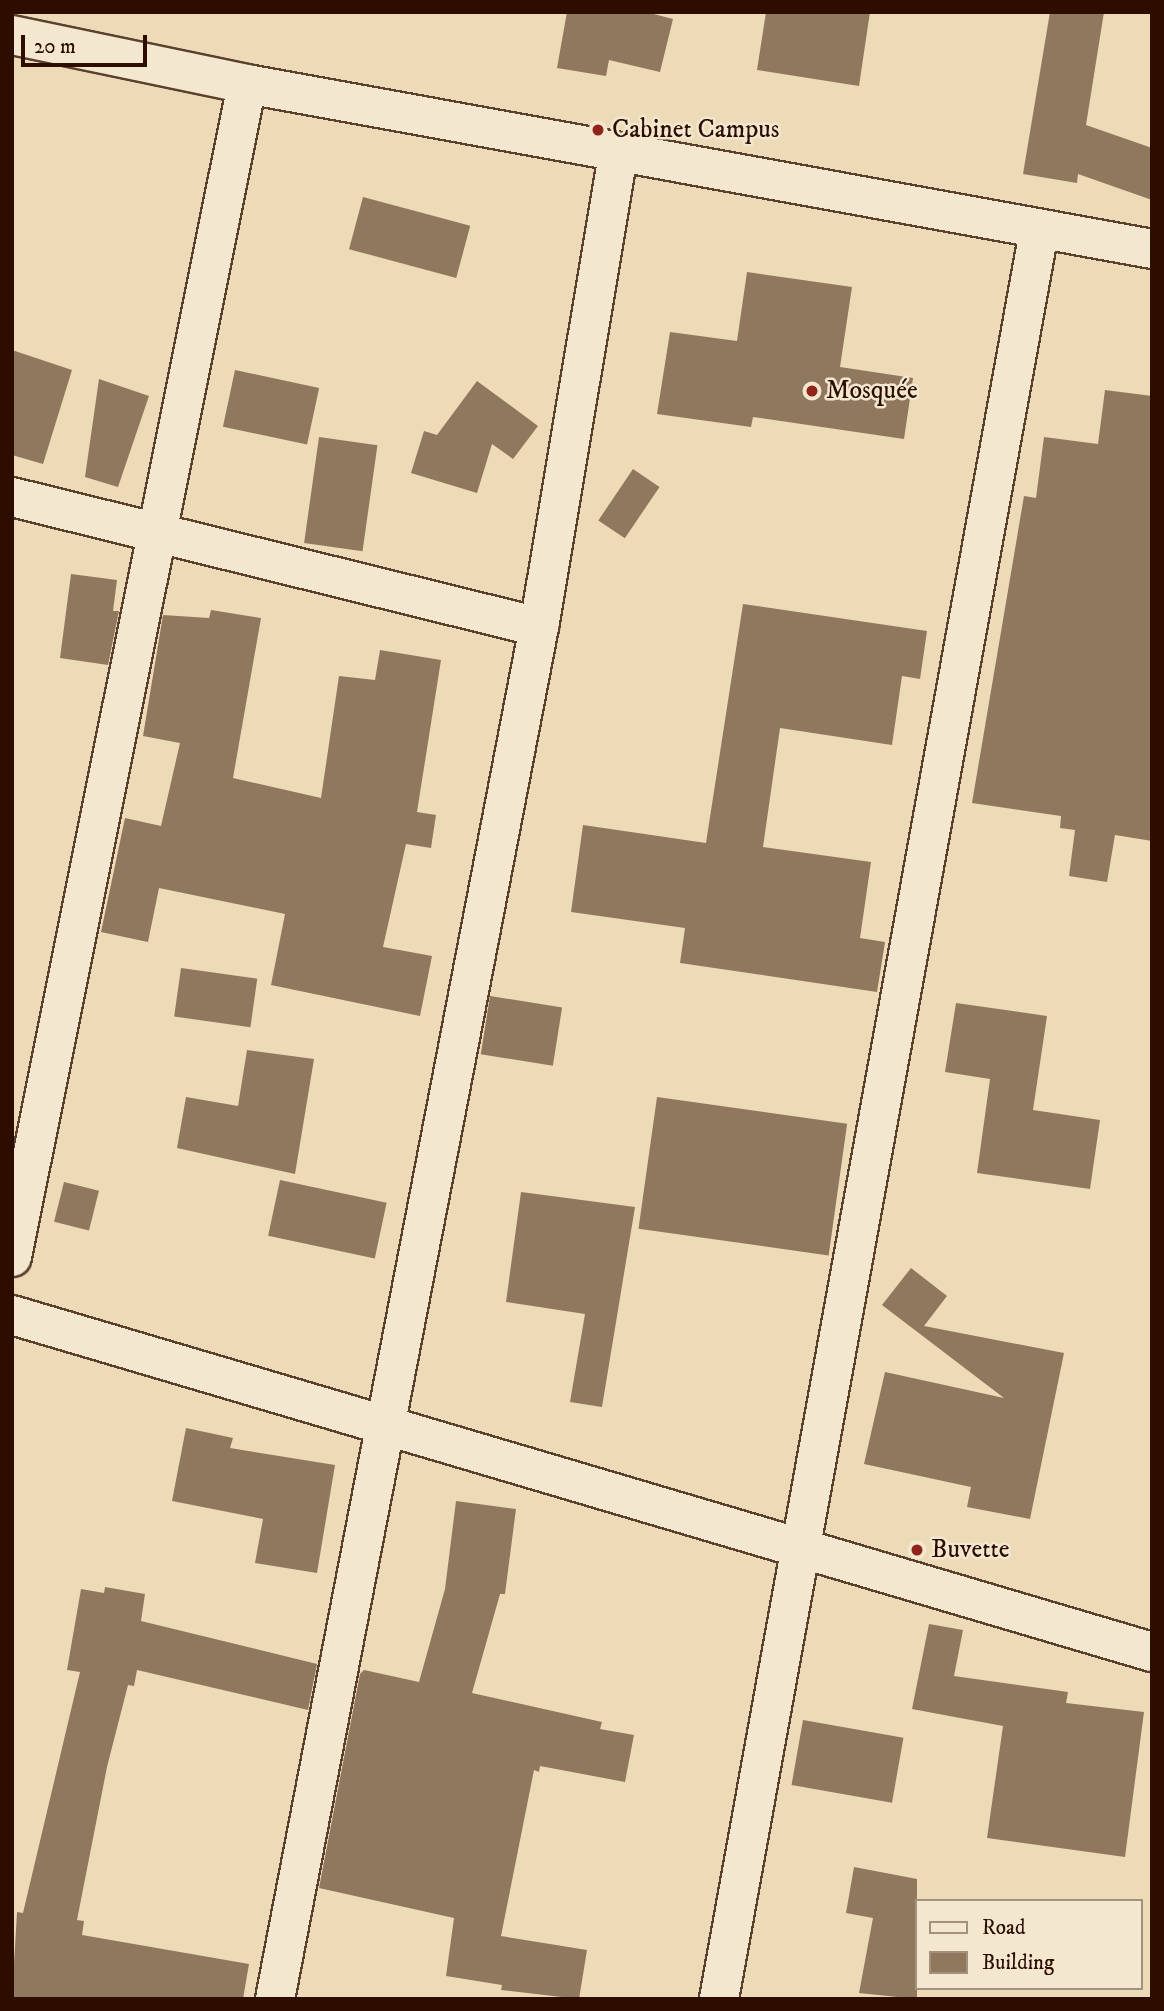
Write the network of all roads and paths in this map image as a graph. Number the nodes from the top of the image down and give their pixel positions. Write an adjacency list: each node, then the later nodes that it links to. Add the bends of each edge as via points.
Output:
1 (12, 35): 2 (street)
2 (247, 84): 3 (street); 7 (street)
3 (618, 153): 4 (street); 8 (street)
4 (1039, 231): 5 (street); 12 (street)
5 (1152, 249)
6 (12, 497): 7 (street)
7 (155, 533): 8 (street); 9 (street)
8 (539, 627): 11 (street)
9 (12, 1257)
10 (12, 1315): 11 (street)
11 (385, 1425): 12 (street); 14 (street)
12 (801, 1548): 13 (street); 15 (street)
13 (1152, 1651)
14 (275, 1999)
15 (719, 1999)

